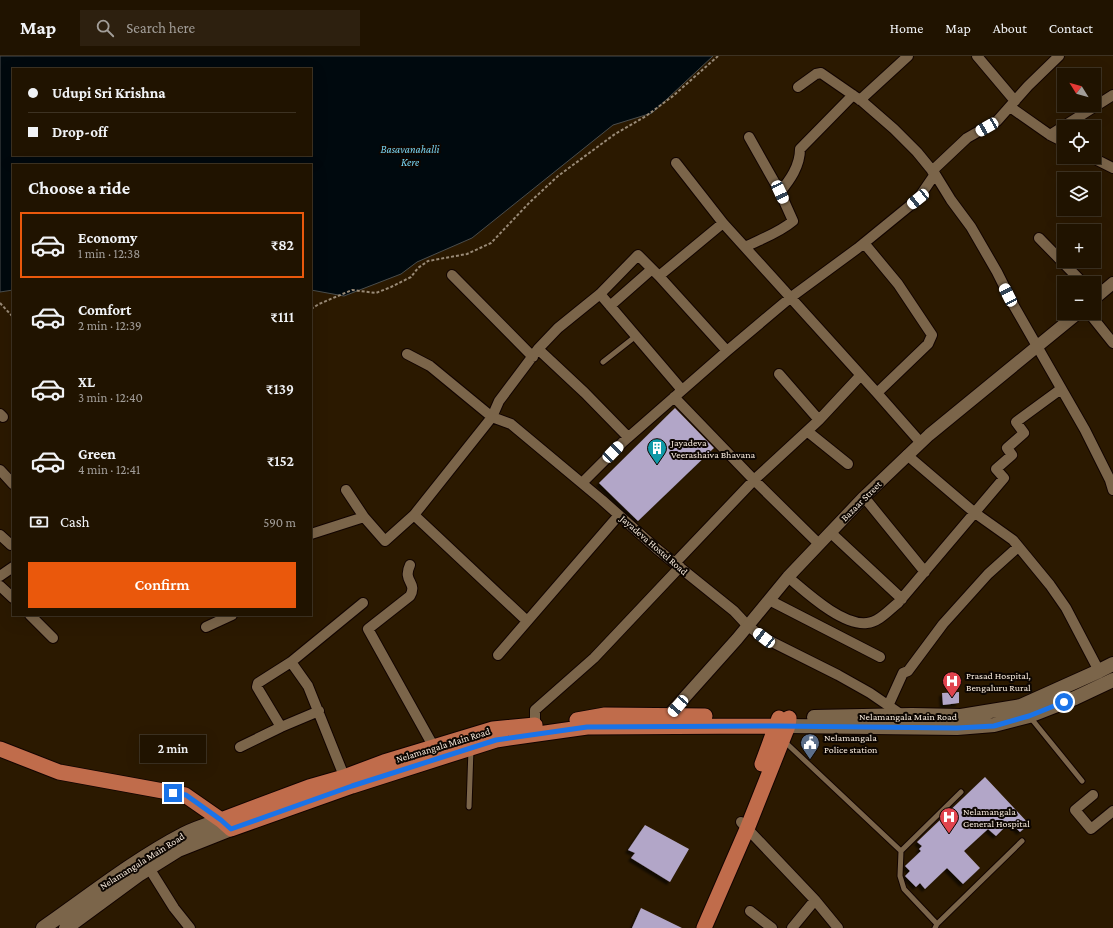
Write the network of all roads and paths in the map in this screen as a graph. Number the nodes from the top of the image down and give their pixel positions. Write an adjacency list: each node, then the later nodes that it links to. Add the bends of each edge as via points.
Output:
1 (718, 56): 30 (path, via 673,96 558,176 491,243 467,254 428,261 410,277 376,293 352,290)
2 (908, 56): 7 (street)
3 (977, 56): 8 (street)
4 (1059, 56): 8 (street)
5 (798, 87): 7 (street, via 821,73)
6 (1113, 95): 9 (street)
7 (856, 98): 15 (street, via 894,129); 16 (street, via 800,149 800,157 790,180)
8 (1012, 104): 9 (street); 15 (street, via 997,121 967,138)
9 (1050, 135): 11 (street)
10 (749, 137): 16 (street)
11 (1057, 138)
12 (1101, 162): 14 (street)
13 (676, 163): 17 (street)
14 (1113, 168)
15 (934, 172): 19 (street, via 918,199); 36 (street, via 982,246)
16 (780, 192): 20 (street, via 793,221)
17 (722, 223): 20 (street); 21 (street)
18 (1039, 238): 23 (street)
19 (864, 242): 27 (street); 45 (street, via 898,284 932,335 928,344)
20 (745, 247): 27 (street)
21 (655, 273): 26 (street, via 638,255); 29 (street); 37 (street)
22 (452, 275): 38 (street)
23 (1076, 276)
24 (1113, 283): 25 (street)
25 (1101, 292)
26 (600, 294): 29 (street); 38 (street, via 558,328)
27 (790, 298): 37 (street); 42 (street)
28 (0, 303): 31 (path)
29 (610, 306): 34 (street)
30 (312, 308)
31 (12, 316)
32 (1070, 320): 36 (street, Bazaar Street)
33 (1095, 320): 35 (street)
34 (636, 336): 40 (lane); 44 (street)
35 (1113, 343)
36 (1037, 347): 43 (street); 51 (street, Bazaar Street)
37 (727, 351): 44 (street)
38 (536, 353): 47 (street, via 499,401); 50 (street, via 586,393)
39 (407, 354): 47 (street, Jayadeva Hostel Road, via 430,366)
40 (603, 362)
41 (779, 374): 48 (street)
42 (860, 376): 45 (street); 48 (street)
43 (1061, 389): 59 (street, via 1085,430); 61 (street, via 1016,422 1024,433 1007,448 1012,455 996,469 1004,478)
44 (682, 390): 46 (street)
45 (877, 393): 51 (street)
46 (674, 397): 50 (street); 55 (street)
47 (492, 417): 57 (street, Jayadeva Hostel Road, via 511,424); 62 (street)
48 (819, 420): 49 (street)
49 (807, 431): 53 (street); 55 (street)
50 (628, 437): 57 (street)
51 (921, 443): 52 (street, Bazaar Street)
52 (907, 455): 60 (street, Bazaar Street); 61 (street)
53 (848, 464)
54 (0, 470): 56 (street)
55 (754, 480): 68 (street); 72 (street)
56 (12, 483)
57 (582, 483): 63 (street, Jayadeva Hostel Road)
58 (346, 490): 64 (street)
59 (1113, 490)
60 (864, 497): 65 (street, Bazaar Street); 74 (street)
61 (975, 513): 70 (street, via 1013,540); 74 (street)
62 (414, 515): 64 (street, via 385,541); 84 (street)
63 (619, 515): 72 (street, Jayadeva Hostel Road); 84 (street)
64 (364, 518): 66 (street)
65 (830, 532): 68 (street, Bazaar Street); 79 (street)
66 (312, 534)
67 (0, 535): 69 (street)
68 (819, 544): 76 (street, Bazaar Street)
69 (11, 545)
70 (1018, 547): 92 (street, via 1066,608); 94 (street, via 988,574 943,624 908,671 903,673)
71 (410, 565): 105 (street, via 407,576 413,591 410,596 368,629)
72 (677, 565): 85 (street, Jayadeva Hostel Road, via 734,611); 99 (street, via 594,658 535,710)
73 (12, 567): 75 (street)
74 (925, 572): 79 (street)
75 (0, 576)
76 (788, 577): 79 (street, via 823,606 858,623 868,623 879,618); 80 (street, Bazaar Street)
77 (0, 586): 78 (street)
78 (12, 597)
79 (902, 599)
80 (769, 600): 85 (street, Bazaar Street); 89 (street)
81 (363, 602): 90 (street)
82 (31, 616): 87 (street)
83 (230, 616): 86 (street)
84 (528, 621): 88 (street)
85 (748, 626): 94 (street, Jayadeva Hostel Road, via 764,638 838,675); 96 (street, Bazaar Street)
86 (206, 627)
87 (53, 638)
88 (498, 655)
89 (880, 657)
90 (291, 662): 95 (street, via 308,686); 101 (street, via 258,683 257,687)
91 (1113, 664): 92 (main road, Nelamangala Main Road)
92 (1100, 671): 97 (main road, Nelamangala Main Road, via 1021,706 961,716)
93 (1113, 680): 98 (main road)
94 (888, 706): 97 (street, Jayadeva Hostel Road, via 900,714)
95 (319, 711): 101 (street); 107 (street)
96 (669, 715): 99 (main road, Nelamangala Main Road, via 605,715); 100 (main road, Nelamangala Main Road)
97 (912, 715): 100 (main road, Nelamangala Main Road)
98 (1029, 716): 100 (main road, via 994,726 957,728); 106 (lane)
99 (535, 725): 105 (main road, Nelamangala Main Road, via 492,730)
100 (783, 726): 103 (main road, via 587,727 496,740); 113 (main road); 115 (lane)
101 (281, 727): 102 (street)
102 (240, 747)
103 (472, 748): 105 (main road); 110 (lane)
104 (0, 749): 112 (main road, via 59,772 186,795)
105 (437, 753): 107 (main road, Nelamangala Main Road, via 384,762)
106 (1082, 781)
107 (346, 782): 112 (main road, Nelamangala Main Road)
108 (960, 792): 115 (lane)
109 (1093, 795): 111 (street, via 1075,810 1091,829)
110 (469, 807)
111 (1113, 811)
112 (226, 824): 116 (main road); 121 (main road, Nelamangala Main Road, via 185,834 153,852 113,877)
113 (744, 826): 117 (street); 124 (main road); 125 (main road)
114 (1022, 841): 119 (lane)
115 (901, 851): 119 (lane, via 900,876 904,889)
116 (149, 868): 122 (main road); 123 (street)
117 (815, 900): 120 (street); 127 (street)
118 (750, 911): 126 (street)
119 (936, 926)
120 (835, 927)
121 (43, 928)
122 (66, 928)
123 (190, 928)
124 (693, 928)
125 (704, 928)
126 (772, 928)
127 (792, 928)

